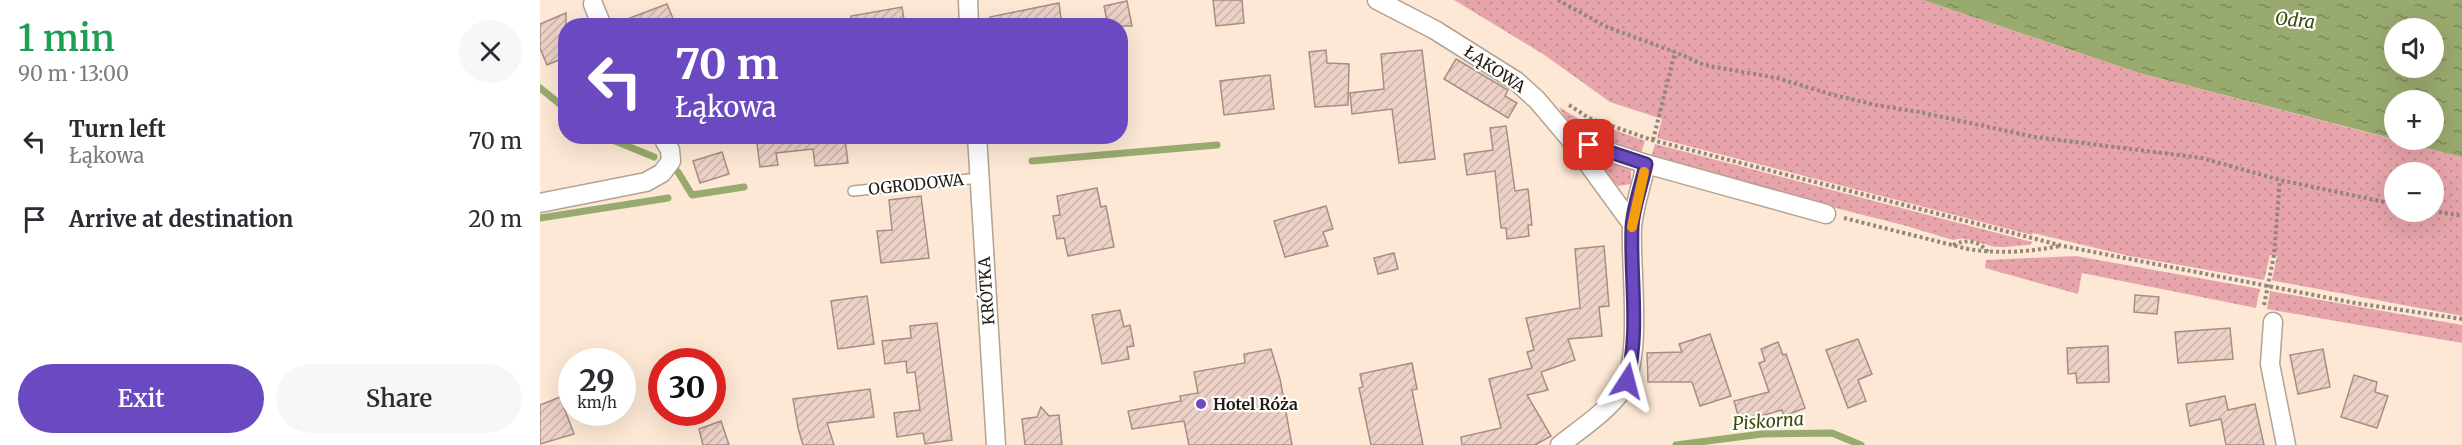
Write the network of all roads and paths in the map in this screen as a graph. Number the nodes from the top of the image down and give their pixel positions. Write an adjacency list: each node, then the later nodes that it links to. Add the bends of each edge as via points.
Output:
1 (968, 0): 6 (street)
2 (1377, 0): 9 (street, ŁĄKOWA, via 1435,30 1516,81)
3 (1558, 0): 7 (path, via 1607,27)
4 (593, 4): 5 (street)
5 (599, 18)
6 (969, 18)
7 (1675, 52): 10 (path); 15 (path, via 1704,65 1776,78 1876,105 2035,137 2202,158)
8 (1569, 105): 10 (path, via 1589,118)
9 (1570, 139): 13 (street); 22 (street, ŁĄKOWA)
10 (1652, 140): 24 (path)
11 (667, 144): 18 (street, via 671,161 662,174 646,182)
12 (977, 144): 14 (street, KRÓTKA)
13 (1646, 164): 20 (street); 22 (street)
14 (979, 178): 16 (lane, OGRODOWA); 29 (street, KRÓTKA)
15 (2280, 180): 17 (path); 26 (path, via 2274,255)
16 (853, 191)
17 (2384, 202)
18 (540, 203)
19 (2444, 213): 21 (path)
20 (1826, 214): 23 (path)
21 (2462, 216)
22 (1632, 224): 30 (street, via 1634,315 1627,381 1609,405)
23 (1953, 245): 25 (path); 25 (path, via 1971,241 1982,244)
24 (2063, 246): 25 (path, via 2030,252); 26 (path)
25 (1989, 252)
26 (2267, 286): 27 (path)
27 (2462, 319)
28 (2273, 322): 31 (street, via 2270,364)
29 (996, 445)
30 (1560, 445)
31 (2286, 445)

